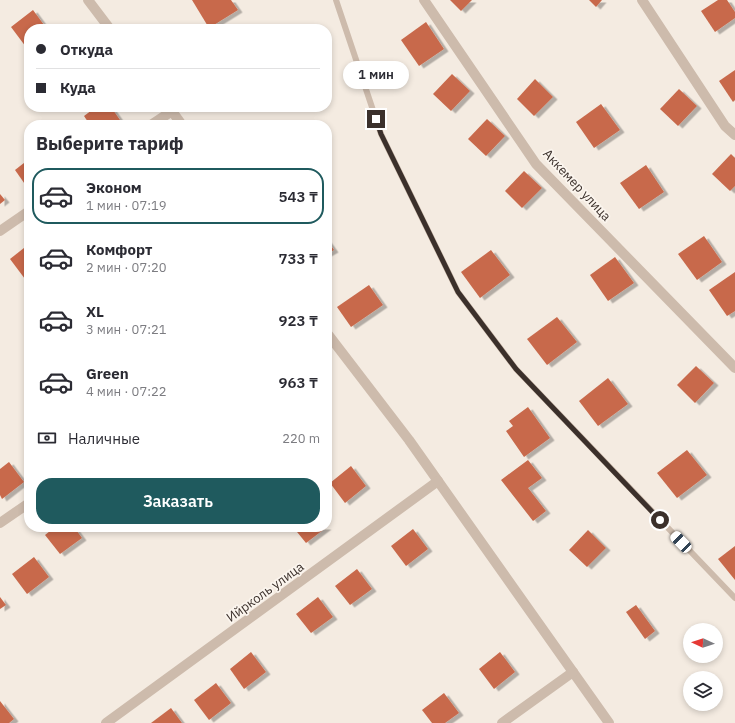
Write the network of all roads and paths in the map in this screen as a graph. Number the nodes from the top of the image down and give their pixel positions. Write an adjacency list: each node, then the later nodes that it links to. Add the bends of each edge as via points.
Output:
1 (88, 0): 5 (street)
2 (336, 0): 16 (lane, via 381,134 458,292 516,369)
3 (424, 0): 12 (street, Аккемер улица, via 536,164)
4 (642, 0): 8 (street, via 725,126)
5 (106, 24)
6 (167, 112): 7 (street)
7 (158, 120)
8 (735, 135)
9 (24, 214): 10 (street)
10 (0, 231)
11 (332, 340): 13 (street)
12 (735, 368)
13 (438, 481): 17 (street); 18 (street, Ийрколь улица)
14 (24, 506): 15 (street)
15 (0, 523)
16 (735, 598)
17 (574, 672): 19 (street); 20 (street)
18 (106, 723)
19 (502, 723)
20 (609, 723)

